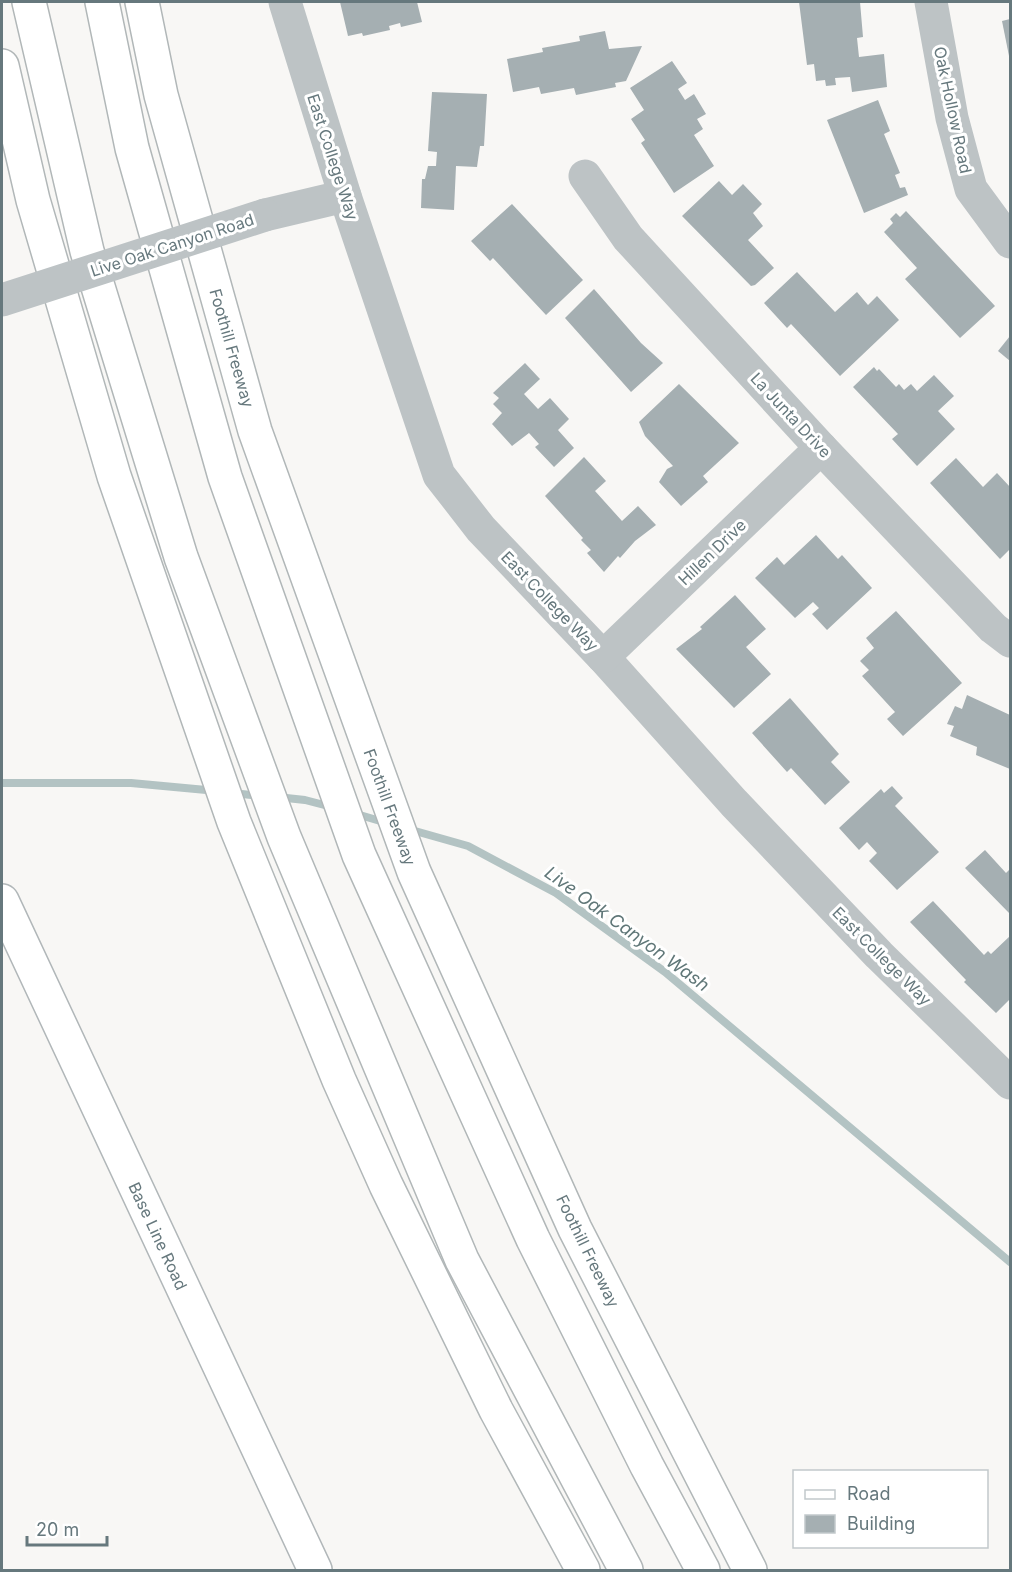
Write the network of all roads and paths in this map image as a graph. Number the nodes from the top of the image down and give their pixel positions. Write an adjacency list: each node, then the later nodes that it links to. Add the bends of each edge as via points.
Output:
1 (29, 2): 18 (main road, via 87,251 181,557 284,837 462,1260)
2 (102, 2): 19 (main road, via 132,148 222,465 358,855 532,1239)
3 (142, 2): 20 (main road, Foothill Freeway, via 162,95 255,431 414,872 575,1229)
4 (285, 2): 8 (street, East College Way)
5 (931, 2): 9 (street, Oak Hollow Road, via 952,118 971,189)
6 (2, 66): 17 (main road, via 33,200 114,476 234,822 386,1185 496,1410)
7 (585, 176): 11 (street, La Junta Drive, via 628,238)
8 (345, 196): 10 (street, Live Oak Canyon Road, bridge, via 265,215); 13 (street, East College Way, via 439,475 481,529)
9 (1011, 242)
10 (2, 300)
11 (821, 448): 12 (street, La Junta Drive, via 993,628); 13 (street, Hillen Drive)
12 (1011, 641)
13 (603, 657): 15 (street, East College Way, via 734,803)
14 (2, 901): 16 (main road, Base Line Road)
15 (1011, 1083)
16 (315, 1570)
17 (583, 1570)
18 (626, 1570)
19 (704, 1570)
20 (750, 1570)

